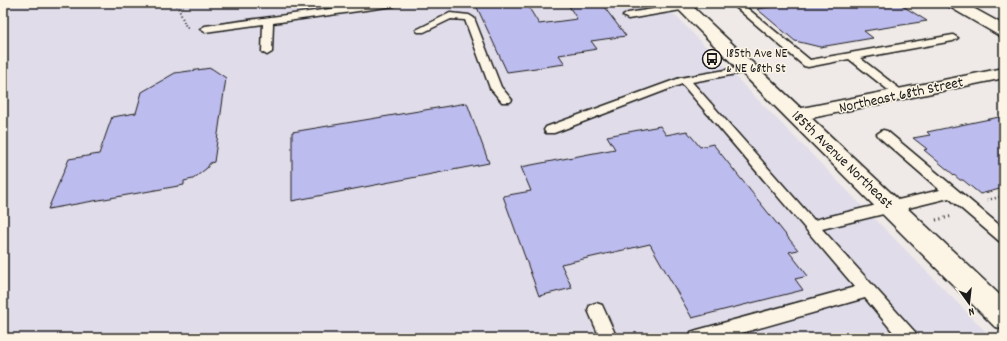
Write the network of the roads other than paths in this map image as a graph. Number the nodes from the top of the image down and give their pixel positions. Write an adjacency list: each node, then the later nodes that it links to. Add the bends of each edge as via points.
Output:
1 (394, 3): 6 (lane)
2 (736, 3): 12 (lane, via 808,64)
3 (953, 3): 9 (street)
4 (682, 5): 5 (lane); 13 (street, 185th Avenue Northeast)
5 (628, 16)
6 (268, 21): 7 (lane); 11 (lane)
7 (205, 29)
8 (421, 30): 17 (lane, via 449,13 469,18 496,88)
9 (1004, 32)
10 (953, 38): 12 (lane)
11 (267, 52)
12 (851, 56): 16 (lane)
13 (749, 69): 15 (lane); 18 (street, 185th Avenue Northeast)
14 (1004, 73): 16 (street, Northeast 68th Street)
15 (684, 80): 19 (lane); 23 (lane)
16 (901, 95): 18 (street, Northeast 68th Street)
17 (506, 100)
18 (797, 115): 22 (street, 185th Avenue Northeast)
19 (550, 130)
20 (883, 134): 21 (lane)
21 (951, 192): 22 (lane); 24 (lane)
22 (891, 207): 23 (lane); 27 (street, 185th Avenue Northeast)
23 (811, 226): 25 (lane)
24 (1002, 232)
25 (868, 290): 29 (lane); 30 (lane)
26 (596, 310): 28 (lane)
27 (1004, 317)
28 (609, 338)
29 (697, 338)
30 (909, 338)

